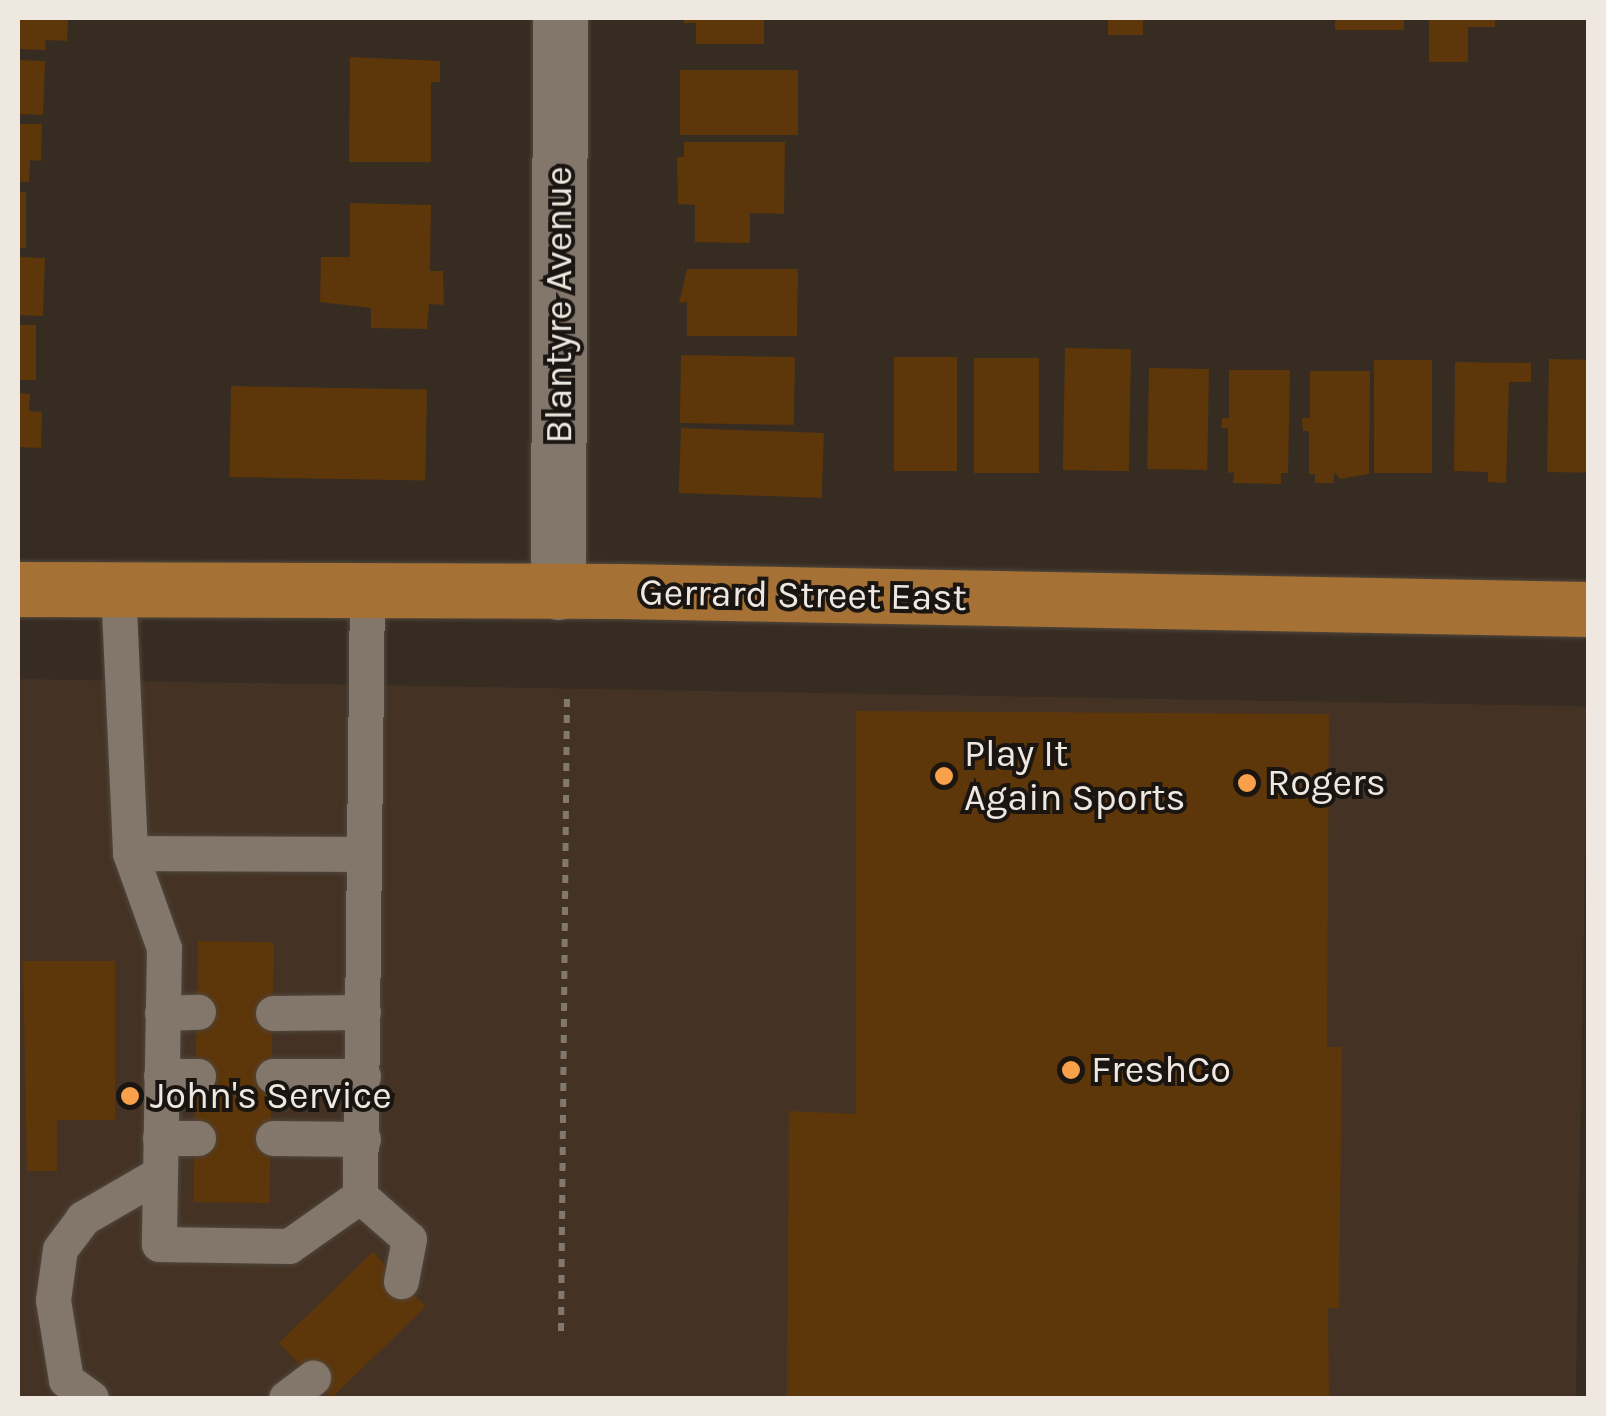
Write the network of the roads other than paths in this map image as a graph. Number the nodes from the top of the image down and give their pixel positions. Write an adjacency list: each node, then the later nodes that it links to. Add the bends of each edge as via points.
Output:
1 (560, 18): 5 (street, Blantyre Avenue)
2 (118, 587): 3 (main road, Gerrard Street East); 4 (main road, Gerrard Street East); 7 (lane)
3 (18, 589)
4 (367, 589): 5 (main road, Gerrard Street East); 8 (lane)
5 (558, 592): 6 (main road, Gerrard Street East)
6 (1588, 609)
7 (130, 853): 8 (lane); 12 (lane, via 164,948)
8 (364, 854): 11 (lane)
9 (198, 1012): 12 (lane)
10 (274, 1012): 11 (lane)
11 (363, 1012): 16 (lane)
12 (162, 1013): 13 (lane)
13 (161, 1076): 14 (lane); 17 (lane)
14 (198, 1076)
15 (273, 1076): 16 (lane)
16 (363, 1076): 20 (lane)
17 (160, 1138): 18 (lane); 21 (lane)
18 (198, 1138)
19 (273, 1138): 20 (lane)
20 (363, 1139): 22 (lane)
21 (160, 1174): 22 (lane, via 159,1244 289,1246); 24 (lane, via 84,1218 60,1248 52,1300 66,1380)
22 (360, 1196): 23 (lane, via 409,1239)
23 (401, 1281)
24 (92, 1398)

